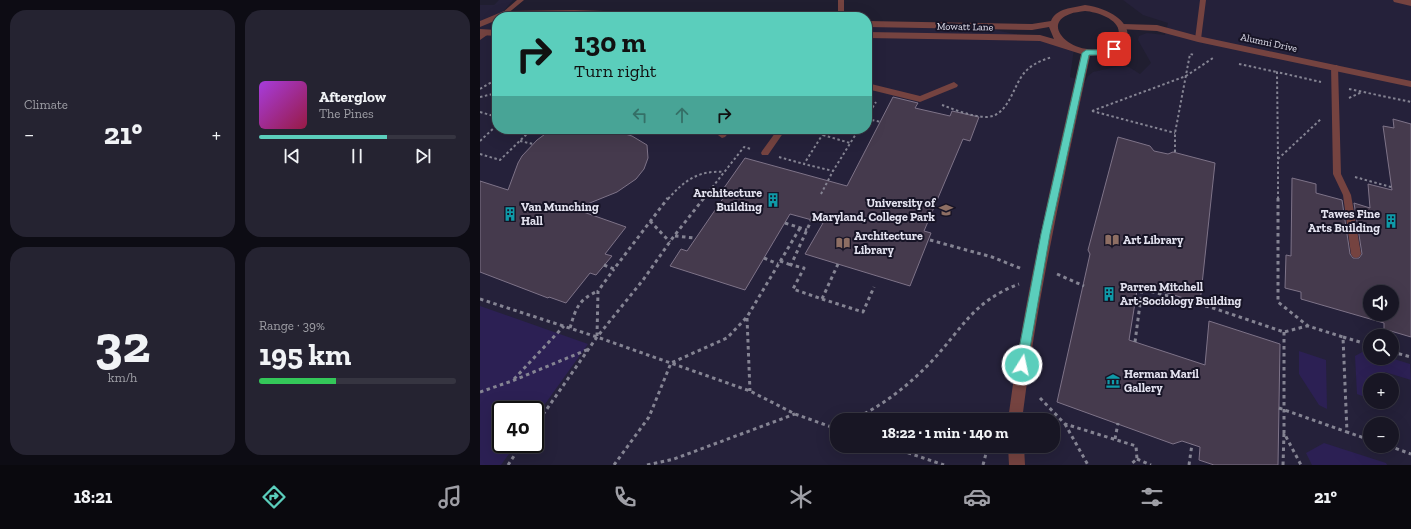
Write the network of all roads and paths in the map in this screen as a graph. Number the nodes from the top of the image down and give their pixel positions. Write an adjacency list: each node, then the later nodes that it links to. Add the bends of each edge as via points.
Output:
1 (521, 0): 9 (lane)
2 (841, 0): 10 (lane)
3 (1097, 0): 8 (street)
4 (1203, 0): 19 (lane)
5 (1397, 0): 6 (street)
6 (1411, 2)
7 (1075, 4): 8 (street); 12 (street)
8 (1097, 10): 15 (street, via 1114,18)
9 (505, 12)
10 (841, 12)
11 (492, 19): 13 (street)
12 (1054, 23): 14 (street, Mowatt Lane, via 1018,28); 20 (street, via 1053,30)
13 (480, 24)
14 (872, 24)
15 (1123, 27): 19 (street, Alumni Drive, via 1157,28); 21 (street, via 1122,41 1114,49 1101,53)
16 (492, 33): 17 (street)
17 (482, 34)
18 (872, 35): 20 (street, Mowatt Lane, via 1040,38)
19 (1198, 39): 26 (street, Alumni Drive)
20 (1062, 44): 21 (street)
21 (1086, 53): 111 (street, via 1046,234 1022,365)
22 (1190, 54): 28 (path)
23 (1058, 56): 39 (path, via 1034,64 1024,74 1000,112 992,116 981,116)
24 (1214, 58): 28 (path)
25 (1236, 63): 27 (path)
26 (1334, 67): 30 (street, Alumni Drive); 32 (lane)
27 (1277, 72): 32 (path); 59 (path)
28 (1186, 76): 47 (path); 47 (path, via 1092,111)
29 (492, 82): 34 (path)
30 (1411, 84)
31 (954, 85): 39 (lane)
32 (1334, 85): 35 (path); 63 (lane)
33 (872, 87): 39 (lane)
34 (480, 89)
35 (1363, 92): 38 (path); 40 (path)
36 (492, 94): 37 (path)
37 (480, 97)
38 (1349, 98)
39 (920, 99)
40 (1411, 102)
41 (480, 112): 42 (path)
42 (492, 116)
43 (1321, 118): 59 (path)
44 (872, 120): 45 (path)
45 (881, 122)
46 (492, 130): 52 (path)
47 (1175, 133): 56 (path)
48 (527, 134): 53 (path)
49 (778, 134): 57 (lane)
50 (856, 134): 54 (path)
51 (823, 135): 54 (path); 60 (path)
52 (480, 141)
53 (519, 141): 55 (path); 58 (path, via 500,160)
54 (850, 143): 61 (path)
55 (533, 144)
56 (1175, 152)
57 (765, 153): 60 (path); 62 (path, via 744,147)
58 (480, 154)
59 (1278, 159): 92 (path, via 1278,302)
60 (804, 164): 61 (path)
61 (833, 171): 65 (path)
62 (724, 172): 67 (path, via 713,171 695,176 681,184); 71 (path)
63 (1337, 174): 64 (path); 75 (lane, via 1347,195)
64 (1391, 188)
65 (821, 194)
66 (815, 212): 70 (path)
67 (650, 221): 74 (path, via 664,239); 81 (path)
68 (785, 223): 69 (path)
69 (800, 228): 70 (path); 77 (path)
70 (807, 230): 80 (path)
71 (674, 236): 72 (path); 74 (path)
72 (695, 238)
73 (930, 240): 82 (path, via 992,257)
74 (670, 242): 95 (path)
75 (1356, 254)
76 (764, 258): 77 (path)
77 (779, 263): 80 (path); 90 (path)
78 (838, 264): 89 (path)
79 (604, 265): 81 (path)
80 (791, 265): 89 (path, via 804,268 793,289)
81 (614, 269): 87 (path)
82 (1022, 269)
83 (1057, 274): 85 (path)
84 (1019, 284): 110 (path, via 1006,289 977,308 919,375)
85 (1084, 286)
86 (874, 287): 89 (path, via 863,312)
87 (598, 291): 93 (path, via 584,297 576,309); 95 (path)
88 (480, 299): 91 (path)
89 (822, 299)
90 (747, 317): 102 (path, via 727,338); 104 (path)
91 (564, 326): 93 (path); 103 (path)
92 (1308, 326): 94 (path); 96 (path)
93 (570, 328): 95 (path)
94 (1284, 332): 97 (path, via 1213,308 1142,289); 108 (path)
95 (598, 337): 99 (path); 102 (path)
96 (1343, 337): 98 (path); 116 (path)
97 (1135, 342)
98 (1363, 343)
99 (589, 349): 103 (path); 109 (path)
100 (1399, 354): 101 (path)
101 (1411, 357)
102 (671, 363): 104 (path); 129 (path, via 649,417)
103 (512, 381): 105 (path)
104 (750, 391): 112 (path)
105 (480, 392)
106 (1040, 398): 114 (path)
107 (1279, 408): 108 (path)
108 (1284, 410): 116 (path); 117 (path)
109 (544, 413)
110 (868, 413)
111 (1017, 413)
112 (795, 414): 115 (path); 130 (path, via 674,459)
113 (1118, 423): 119 (path)
114 (1065, 424): 119 (path); 134 (path)
115 (830, 426)
116 (1347, 432): 118 (path)
117 (1284, 433): 138 (path); 139 (path)
118 (1363, 438)
119 (1116, 440): 127 (path, via 1136,446)
120 (1192, 444): 137 (path)
121 (1399, 450): 126 (path)
122 (516, 453): 128 (path)
123 (909, 453): 131 (path)
124 (986, 453): 132 (path)
125 (1016, 453): 133 (street)
126 (1411, 454)
127 (1137, 459): 135 (path); 136 (path)
128 (508, 465)
129 (614, 465)
130 (647, 465)
131 (944, 465)
132 (983, 465)
133 (1017, 465)
134 (1088, 465)
135 (1130, 465)
136 (1151, 465)
137 (1189, 465)
138 (1284, 465)
139 (1301, 465)

